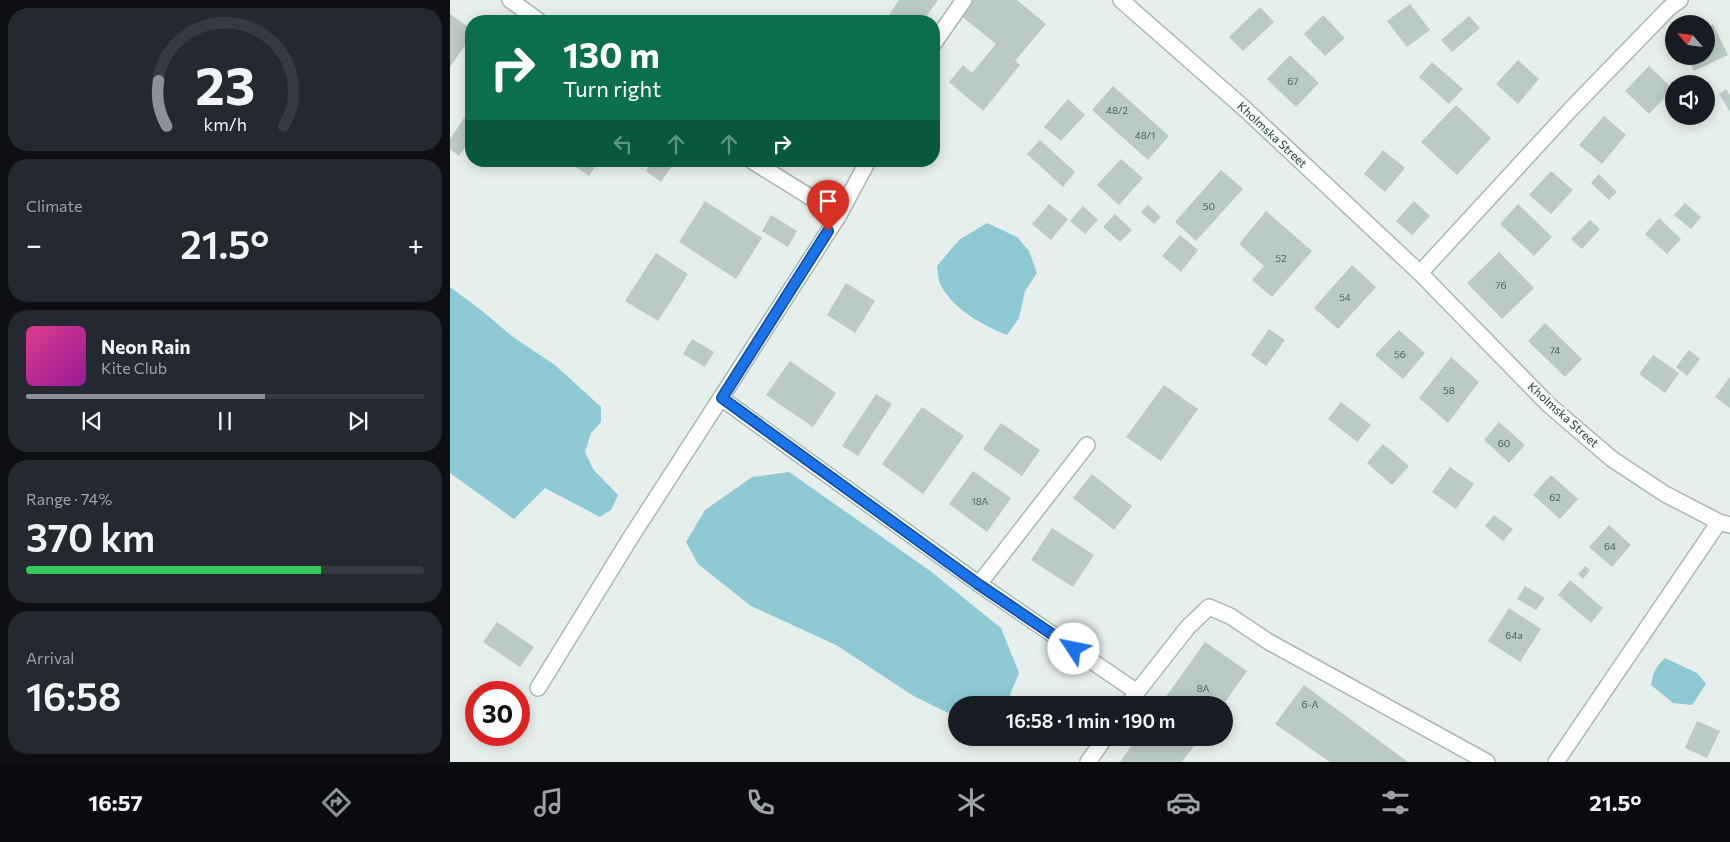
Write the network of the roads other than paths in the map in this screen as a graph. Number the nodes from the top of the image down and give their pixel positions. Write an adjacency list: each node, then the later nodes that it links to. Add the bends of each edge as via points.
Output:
1 (510, 0): 5 (street)
2 (964, 0): 6 (street)
3 (1121, 0): 10 (street, Kholmska Street, via 1245,109)
4 (1680, 0): 10 (street, via 1571,109)
5 (531, 15)
6 (940, 34)
7 (762, 167): 9 (street)
8 (865, 167): 9 (street)
9 (839, 215): 11 (street)
10 (1420, 273): 13 (street, Kholmska Street, via 1548,405 1612,459 1665,494)
11 (722, 398): 14 (street); 15 (street)
12 (1087, 445): 14 (street)
13 (1725, 523): 21 (street)
14 (978, 584): 16 (street)
15 (538, 688)
16 (1137, 692): 17 (street); 20 (street, via 1188,627 1209,608 1230,616 1269,642)
17 (1134, 696)
18 (1099, 746): 19 (street)
19 (1088, 762)
20 (1487, 762)
21 (1556, 762)

